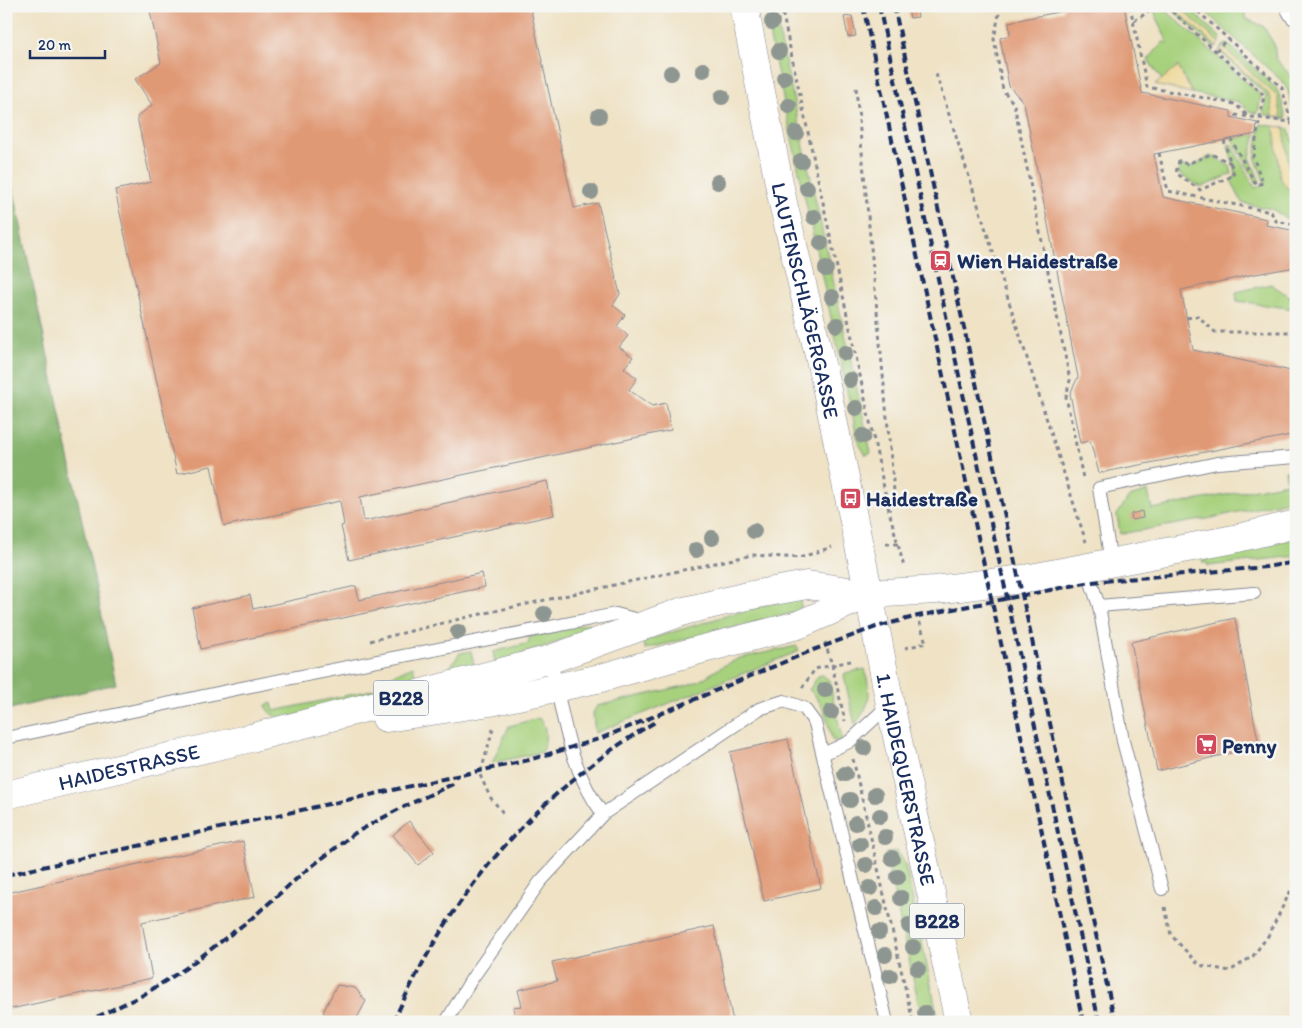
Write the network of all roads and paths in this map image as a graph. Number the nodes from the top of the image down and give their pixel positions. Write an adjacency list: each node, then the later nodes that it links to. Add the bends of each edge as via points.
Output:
1 (744, 6): 36 (main road, LAUTENSCHLÄGERGASSE, via 783,203 825,381)
2 (781, 6): 29 (path)
3 (998, 6): 28 (path, via 994,39 1003,90 1014,104 1070,380 1066,397)
4 (1130, 6): 10 (path)
5 (1157, 6): 10 (path)
6 (1166, 6): 12 (path)
7 (1192, 6): 11 (path)
8 (1292, 6): 9 (street)
9 (1296, 13)
10 (1134, 21): 16 (path, via 1147,87 1235,104)
11 (1227, 39): 12 (path); 18 (path, via 1282,88)
12 (1216, 50): 17 (path, via 1264,95)
13 (936, 74): 34 (path)
14 (856, 88): 29 (path, via 895,502)
15 (1235, 115): 16 (path)
16 (1249, 117): 17 (path)
17 (1260, 119): 18 (path); 20 (path, via 1252,157 1263,183 1256,186)
18 (1291, 122): 19 (path)
19 (1296, 137)
20 (1231, 139)
21 (1224, 140): 23 (path)
22 (1159, 153): 24 (path, via 1168,191 1271,212 1276,221)
23 (1231, 163): 23 (path, via 1234,175 1200,190 1176,173 1179,162 1187,164 1211,154)
24 (1296, 225)
25 (1187, 318): 26 (path, via 1198,316 1215,332)
26 (1296, 332)
27 (1296, 456): 34 (lane, via 1217,463 1099,488)
28 (1084, 484)
29 (889, 511): 31 (path)
30 (1296, 524): 34 (main road, HAIDESTRASSE, via 1234,539)
31 (898, 544)
32 (835, 546): 33 (path)
33 (799, 558)
34 (1095, 558): 36 (main road, HAIDESTRASSE, via 1031,578 935,590); 37 (lane)
35 (1254, 593): 37 (lane)
36 (869, 594): 39 (main road, HAIDESTRASSE / B228, via 807,586 747,596); 45 (main road, HAIDESTRASSE / B228, via 798,625); 46 (main road, 1. HAIDEQUERSTRASSE / B228)
37 (1099, 606): 56 (lane, via 1124,741)
38 (918, 616): 41 (path, via 926,643)
39 (649, 622): 43 (main road, HAIDESTRASSE / B228); 48 (lane, via 616,614)
40 (826, 645): 44 (path)
41 (901, 649)
42 (861, 658): 44 (path)
43 (551, 659): 45 (lane); 49 (main road, HAIDESTRASSE / B228)
44 (832, 665): 50 (path)
45 (557, 688): 49 (main road, HAIDESTRASSE / B228, via 490,702); 54 (lane, via 570,748 588,791)
46 (890, 704): 50 (lane); 60 (main road, 1. HAIDEQUERSTRASSE / B228)
47 (495, 725): 53 (path, via 480,775 490,797)
48 (6, 738)
49 (251, 738): 52 (main road, HAIDESTRASSE / B228)
50 (849, 742): 51 (lane); 59 (path)
51 (823, 754): 54 (lane, via 815,723 804,708 784,701 759,709); 58 (lane)
52 (6, 795)
53 (504, 814)
54 (603, 814): 57 (lane, via 540,882 471,980)
55 (1296, 880): 56 (path, via 1268,936 1253,956 1230,971 1199,965 1171,936)
56 (1162, 889)
57 (446, 1022)
58 (887, 1022)
59 (913, 1022)
60 (959, 1022)

